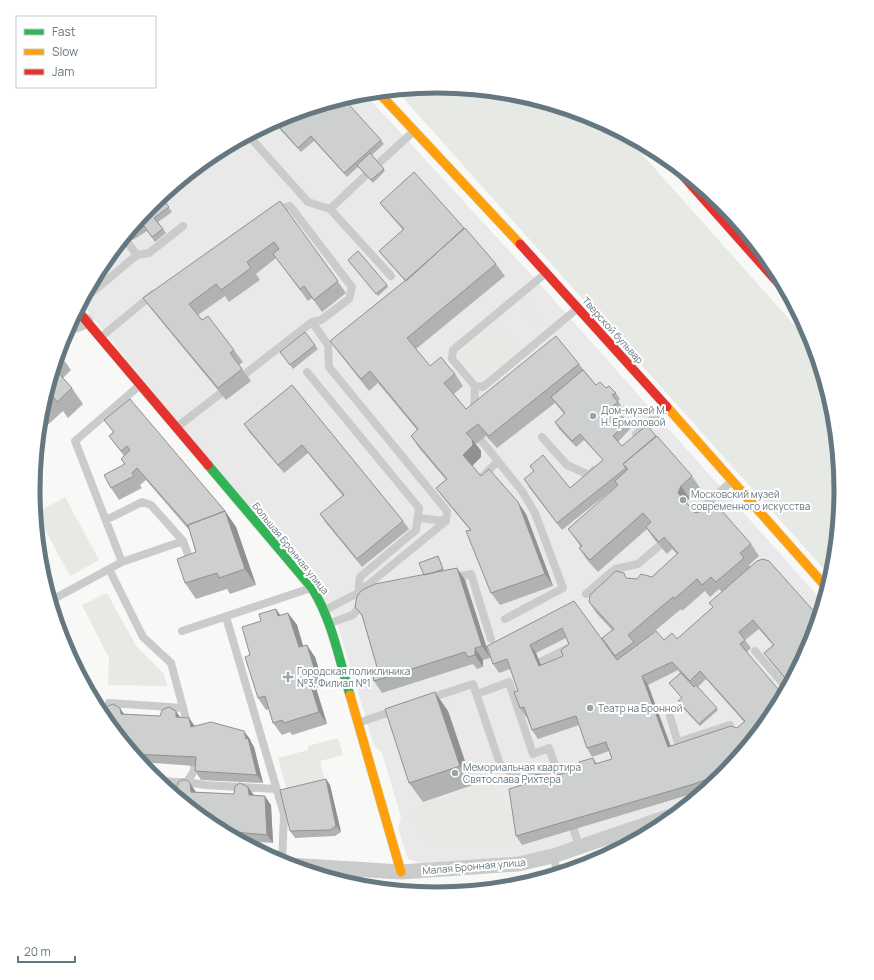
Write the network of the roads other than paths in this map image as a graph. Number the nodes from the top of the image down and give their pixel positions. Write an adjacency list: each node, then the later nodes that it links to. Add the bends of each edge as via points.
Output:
1 (382, 97): 2 (main road, Тверской бульвар)
2 (415, 131): 4 (lane); 14 (main road, Тверской бульвар)
3 (252, 139): 8 (lane, via 308,202)
4 (379, 163)
5 (366, 175): 8 (lane)
6 (692, 186): 9 (main road)
7 (717, 208): 9 (lane)
8 (330, 209): 16 (lane)
9 (714, 211): 15 (main road)
10 (264, 217): 21 (lane, via 277,208 290,206 352,287 349,299 322,320)
11 (183, 226): 13 (lane, via 149,253)
12 (127, 242): 13 (lane)
13 (137, 255): 18 (lane)
14 (546, 273): 19 (main road, Тверской бульвар); 26 (lane, via 453,350 452,358)
15 (770, 274)
16 (391, 276)
17 (163, 287): 22 (lane, via 144,300)
18 (92, 292)
19 (579, 308): 26 (lane, via 483,387); 28 (main road, Тверской бульвар)
20 (82, 316): 22 (main road, Большая Бронная улица)
21 (312, 322): 24 (lane); 41 (lane, via 328,345 329,367 449,509)
22 (101, 338): 25 (main road, Большая Бронная улица)
23 (307, 372): 39 (lane, via 419,508)
24 (245, 374)
25 (141, 385): 30 (main road, Большая Бронная улица); 40 (lane, via 75,441)
26 (475, 386): 29 (lane)
27 (221, 393): 30 (lane)
28 (667, 406): 32 (lane); 37 (main road, Тверской бульвар)
29 (474, 421)
30 (176, 427): 49 (main road, Большая Бронная улица)
31 (542, 437): 35 (lane, via 567,465 589,475)
32 (632, 438)
33 (481, 440): 34 (lane)
34 (498, 461): 36 (lane); 56 (lane, via 522,491 534,513 563,588)
35 (599, 466)
36 (481, 478)
37 (733, 481): 38 (lane); 48 (main road, Тверской бульвар)
38 (695, 514)
39 (418, 518): 41 (lane); 50 (lane, via 416,530 360,577)
40 (106, 520): 42 (lane, via 142,502 151,505); 45 (lane)
41 (446, 521): 50 (lane)
42 (183, 541): 44 (lane); 45 (lane)
43 (660, 545): 51 (lane, via 638,564 614,569)
44 (190, 560)
45 (122, 562): 46 (lane)
46 (109, 569): 52 (lane); 69 (lane, via 143,637 171,663)
47 (441, 580): 59 (lane, via 471,574)
48 (823, 582)
49 (312, 588): 54 (main road, Большая Бронная улица); 55 (lane)
50 (358, 593): 54 (lane)
51 (586, 594)
52 (55, 598)
53 (372, 598): 57 (lane, via 360,606 353,615)
54 (324, 610): 57 (main road, Большая Бронная улица)
55 (226, 617): 58 (lane); 84 (lane)
56 (505, 619)
57 (329, 623): 72 (main road, Большая Бронная улица)
58 (182, 631)
59 (491, 639)
60 (568, 648): 62 (lane)
61 (755, 651): 65 (lane)
62 (540, 662)
63 (515, 674): 64 (lane)
64 (509, 682): 66 (lane); 78 (lane, via 533,754 549,748)
65 (784, 684)
66 (477, 694): 68 (lane, via 473,684); 78 (lane, via 501,767 523,778)
67 (110, 703): 69 (lane)
68 (416, 703)
69 (183, 708): 74 (lane)
70 (402, 708): 72 (lane)
71 (670, 716): 75 (lane)
72 (358, 723): 92 (main road, Большая Бронная улица)
73 (730, 725): 75 (lane)
74 (188, 726)
75 (678, 742): 76 (lane)
76 (681, 753)
77 (194, 765): 81 (lane)
78 (556, 768): 82 (lane)
79 (167, 781): 80 (lane)
80 (174, 782): 81 (lane); 83 (lane)
81 (188, 782): 84 (lane)
82 (560, 784)
83 (174, 787)
84 (276, 789): 88 (lane, via 284,814)
85 (658, 820): 87 (street, Малая Бронная улица)
86 (574, 830): 87 (lane)
87 (579, 847): 89 (street, Малая Бронная улица)
88 (282, 856)
89 (553, 856): 91 (lane); 92 (street, Малая Бронная улица, via 518,864)
90 (310, 866): 92 (street, Малая Бронная улица)
91 (556, 868)
92 (401, 872)

